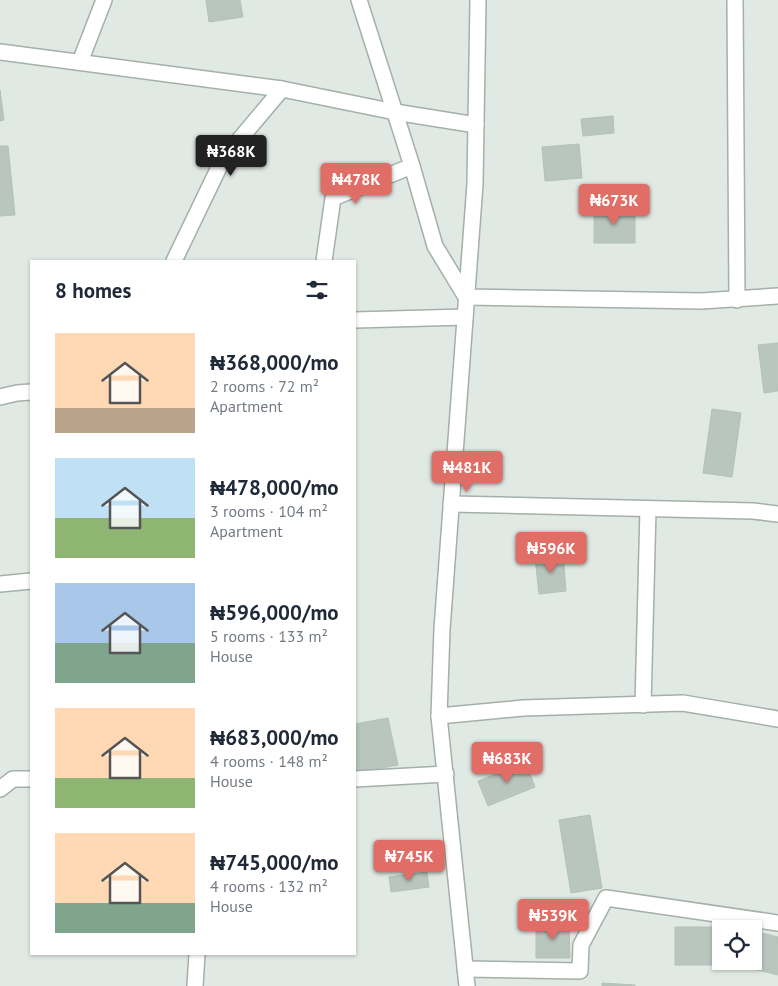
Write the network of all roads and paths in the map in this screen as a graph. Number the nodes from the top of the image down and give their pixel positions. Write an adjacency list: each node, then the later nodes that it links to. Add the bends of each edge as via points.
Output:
1 (104, 0): 6 (street)
2 (359, 0): 8 (street)
3 (478, 0): 9 (street)
4 (735, 0): 15 (street)
5 (0, 52): 6 (street)
6 (80, 62): 7 (street)
7 (282, 89): 8 (street); 11 (street, via 223,159)
8 (394, 112): 9 (street); 10 (street)
9 (476, 125): 14 (street)
10 (412, 166): 12 (street, via 333,198); 14 (street, via 435,246)
11 (174, 260)
12 (324, 260)
13 (778, 296): 15 (street)
14 (466, 297): 15 (street); 16 (street)
15 (737, 300)
16 (465, 316): 17 (street); 20 (street)
17 (356, 320)
18 (30, 392): 19 (street)
19 (0, 397)
20 (451, 504): 21 (street); 26 (street)
21 (648, 509): 22 (street); 25 (street)
22 (778, 514)
23 (30, 581): 24 (street)
24 (0, 584)
25 (643, 705): 26 (street, via 523,708); 27 (street, via 683,703)
26 (439, 716): 28 (street)
27 (778, 719)
28 (446, 774): 30 (street); 34 (street)
29 (30, 779): 31 (street, via 13,779)
30 (356, 779)
31 (0, 789)
32 (778, 923): 34 (street, via 606,898 581,945 580,971)
33 (197, 955): 35 (street)
34 (465, 969): 36 (street)
35 (195, 986)
36 (467, 986)

